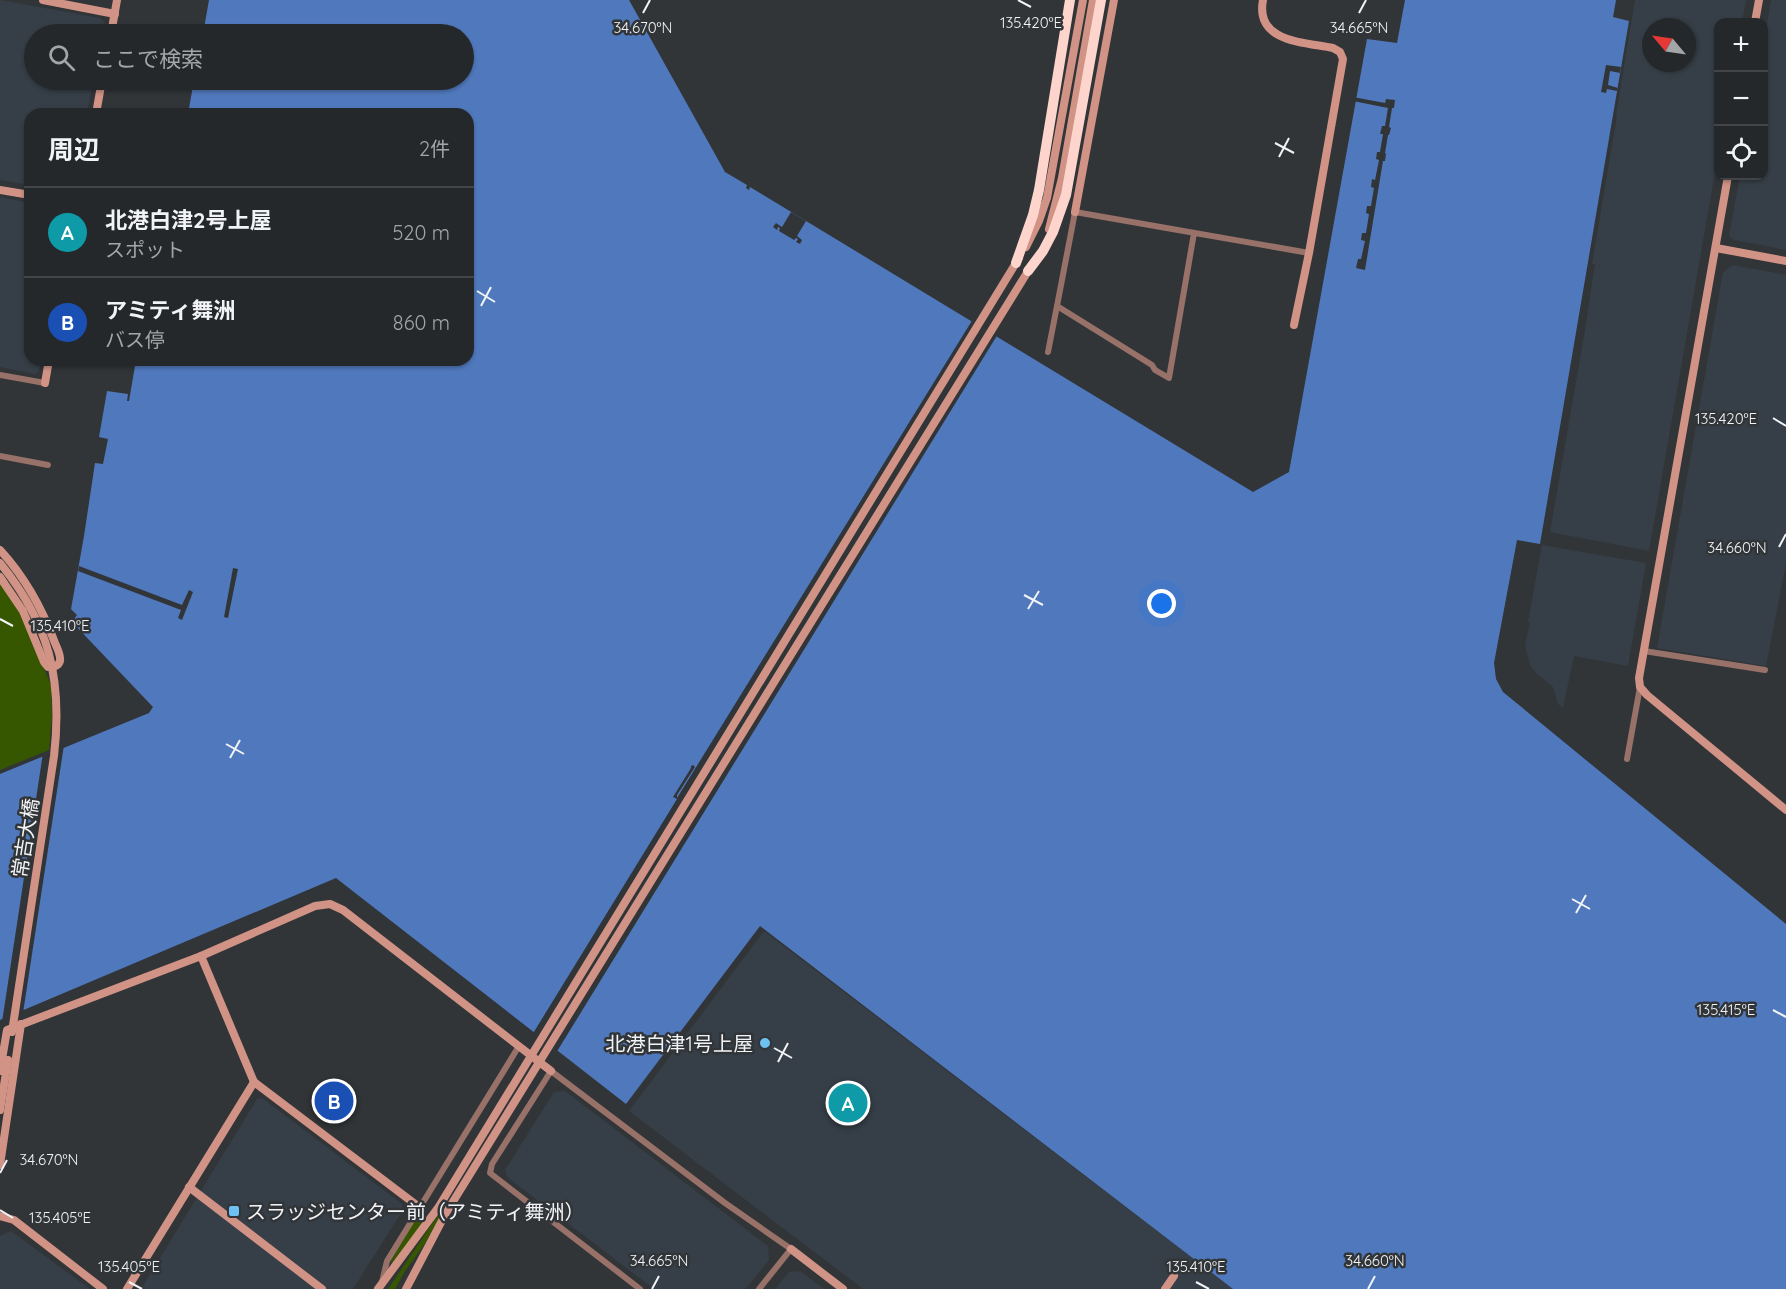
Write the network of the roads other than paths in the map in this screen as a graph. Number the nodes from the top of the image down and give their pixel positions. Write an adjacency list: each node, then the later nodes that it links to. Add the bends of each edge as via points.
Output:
1 (42, 0): 9 (street)
2 (117, 0): 9 (street)
3 (1083, 0): 22 (street, via 1047,198)
4 (1114, 0): 17 (street)
5 (1263, 0): 20 (street, via 1262,16 1271,31 1285,38 1333,48 1343,60)
6 (1759, 0): 10 (street)
7 (1070, 1): 22 (highway, via 1040,190)
8 (1099, 1): 23 (highway, via 1066,195 1053,232)
9 (115, 14): 11 (street)
10 (1756, 18)
11 (113, 24)
12 (100, 90): 13 (street)
13 (97, 108)
14 (1727, 180): 19 (street)
15 (0, 190): 16 (street)
16 (24, 194)
17 (1075, 212): 18 (street); 24 (street)
18 (1194, 233): 20 (street); 24 (street, via 1169,378)
19 (1716, 248): 21 (street); 35 (street)
20 (1309, 253): 25 (street)
21 (1786, 261)
22 (1016, 263): 53 (street, via 438,1208)
23 (1028, 271): 57 (street, via 446,1213)
24 (1057, 306): 26 (street)
25 (1294, 325)
26 (1048, 352)
27 (48, 366): 29 (street)
28 (0, 377): 29 (street)
29 (45, 384)
30 (0, 456): 31 (street)
31 (48, 465)
32 (0, 550): 34 (street, via 38,603 60,657 54,667 44,662 23,611)
33 (0, 563): 46 (street, 常吉大橋, via 36,618 49,651 58,725)
34 (0, 577)
35 (1644, 651): 36 (street); 37 (street)
36 (1765, 670)
37 (1640, 687): 38 (street); 39 (street)
38 (1627, 759)
39 (1786, 810)
40 (201, 956): 41 (street); 42 (street, via 315,906 330,904 343,910); 45 (street)
41 (21, 1024): 43 (street, via 7,1030); 47 (street)
42 (519, 1046): 44 (street); 49 (street)
43 (0, 1071)
44 (551, 1071): 51 (street); 58 (street, via 490,1173)
45 (254, 1082): 48 (street); 49 (street)
46 (0, 1110)
47 (0, 1165)
48 (189, 1187): 55 (street); 56 (street)
49 (419, 1208): 53 (street, via 387,1261)
50 (0, 1216): 54 (street, via 14,1220)
51 (791, 1249): 59 (street); 60 (street)
52 (1174, 1276): 61 (street)
53 (380, 1287)
54 (103, 1289)
55 (127, 1289)
56 (322, 1289)
57 (406, 1289)
58 (640, 1289)
59 (759, 1289)
60 (843, 1289)
61 (1165, 1289)

